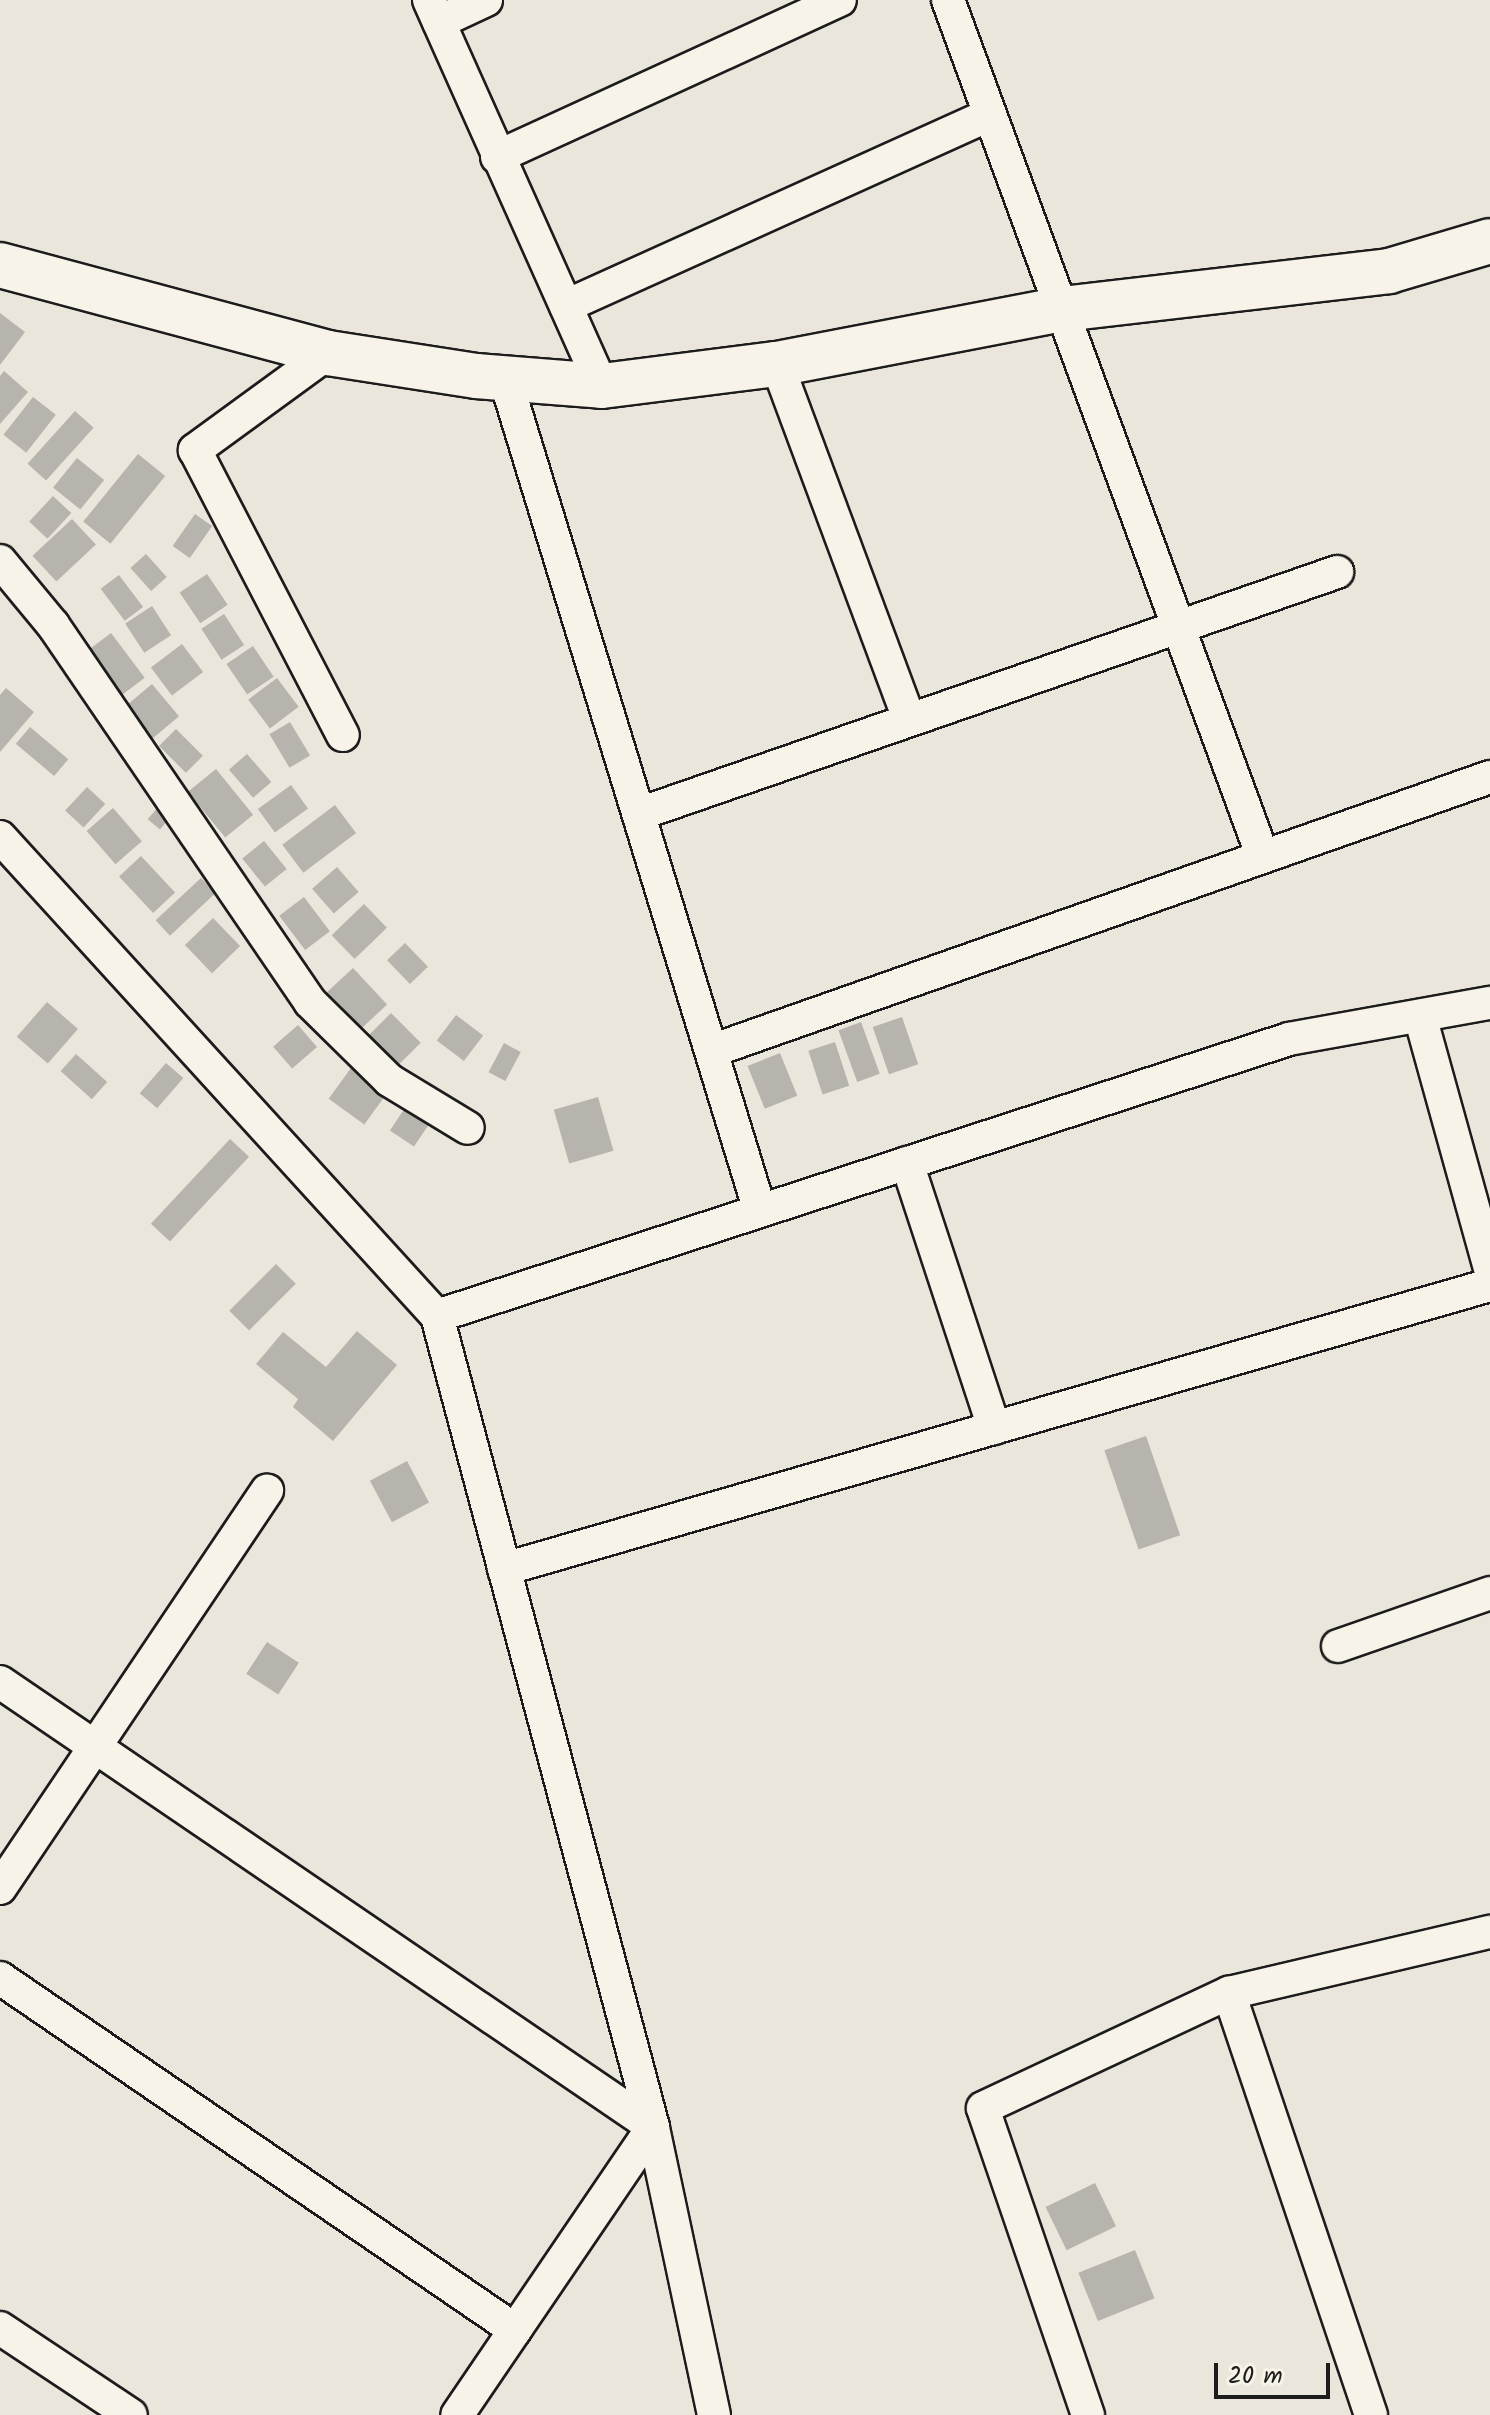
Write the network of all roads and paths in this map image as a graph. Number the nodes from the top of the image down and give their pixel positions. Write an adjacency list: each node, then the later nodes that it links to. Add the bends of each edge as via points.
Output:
1 (486, 0): 4 (street)
2 (840, 0): 6 (street)
3 (948, 0): 5 (street)
4 (434, 11): 6 (street)
5 (990, 115): 9 (street); 10 (street)
6 (497, 157): 9 (street)
7 (1490, 241): 10 (street, via 1389,271)
8 (0, 265): 11 (street)
9 (566, 306): 14 (street)
10 (1062, 309): 12 (street); 17 (street)
11 (328, 353): 13 (street); 19 (street, via 195,450)
12 (777, 364): 14 (street); 18 (street)
13 (505, 378): 14 (street); 21 (street)
14 (602, 386)
15 (0, 561): 27 (street, via 53,625 310,1002 389,1080)
16 (1337, 572): 17 (street)
17 (1177, 624): 18 (street); 23 (street)
18 (909, 719): 21 (street)
19 (343, 735)
20 (1490, 777): 23 (street)
21 (639, 814): 26 (street)
22 (0, 837): 32 (street)
23 (1263, 857): 26 (street)
24 (1490, 1003): 25 (street)
25 (1420, 1016): 28 (street, via 1289,1039); 30 (street)
26 (711, 1051): 29 (street)
27 (468, 1128)
28 (907, 1163): 29 (street); 33 (street)
29 (760, 1211): 32 (street)
30 (1490, 1269)
31 (1490, 1285): 33 (street)
32 (437, 1316): 35 (street)
33 (994, 1428): 35 (street)
34 (267, 1490): 39 (street)
35 (504, 1569): 44 (street)
36 (1490, 1593): 37 (street)
37 (1338, 1646)
38 (0, 1682): 39 (street)
39 (96, 1746): 40 (street); 44 (street)
40 (0, 1888)
41 (1490, 1932): 43 (street)
42 (0, 1978): 46 (street)
43 (1229, 1993): 50 (street, via 983,2108); 51 (street)
44 (653, 2127): 46 (street); 49 (street)
45 (0, 2328): 47 (street)
46 (515, 2330): 48 (street)
47 (131, 2415)
48 (457, 2415)
49 (714, 2415)
50 (1088, 2415)
51 (1371, 2415)

